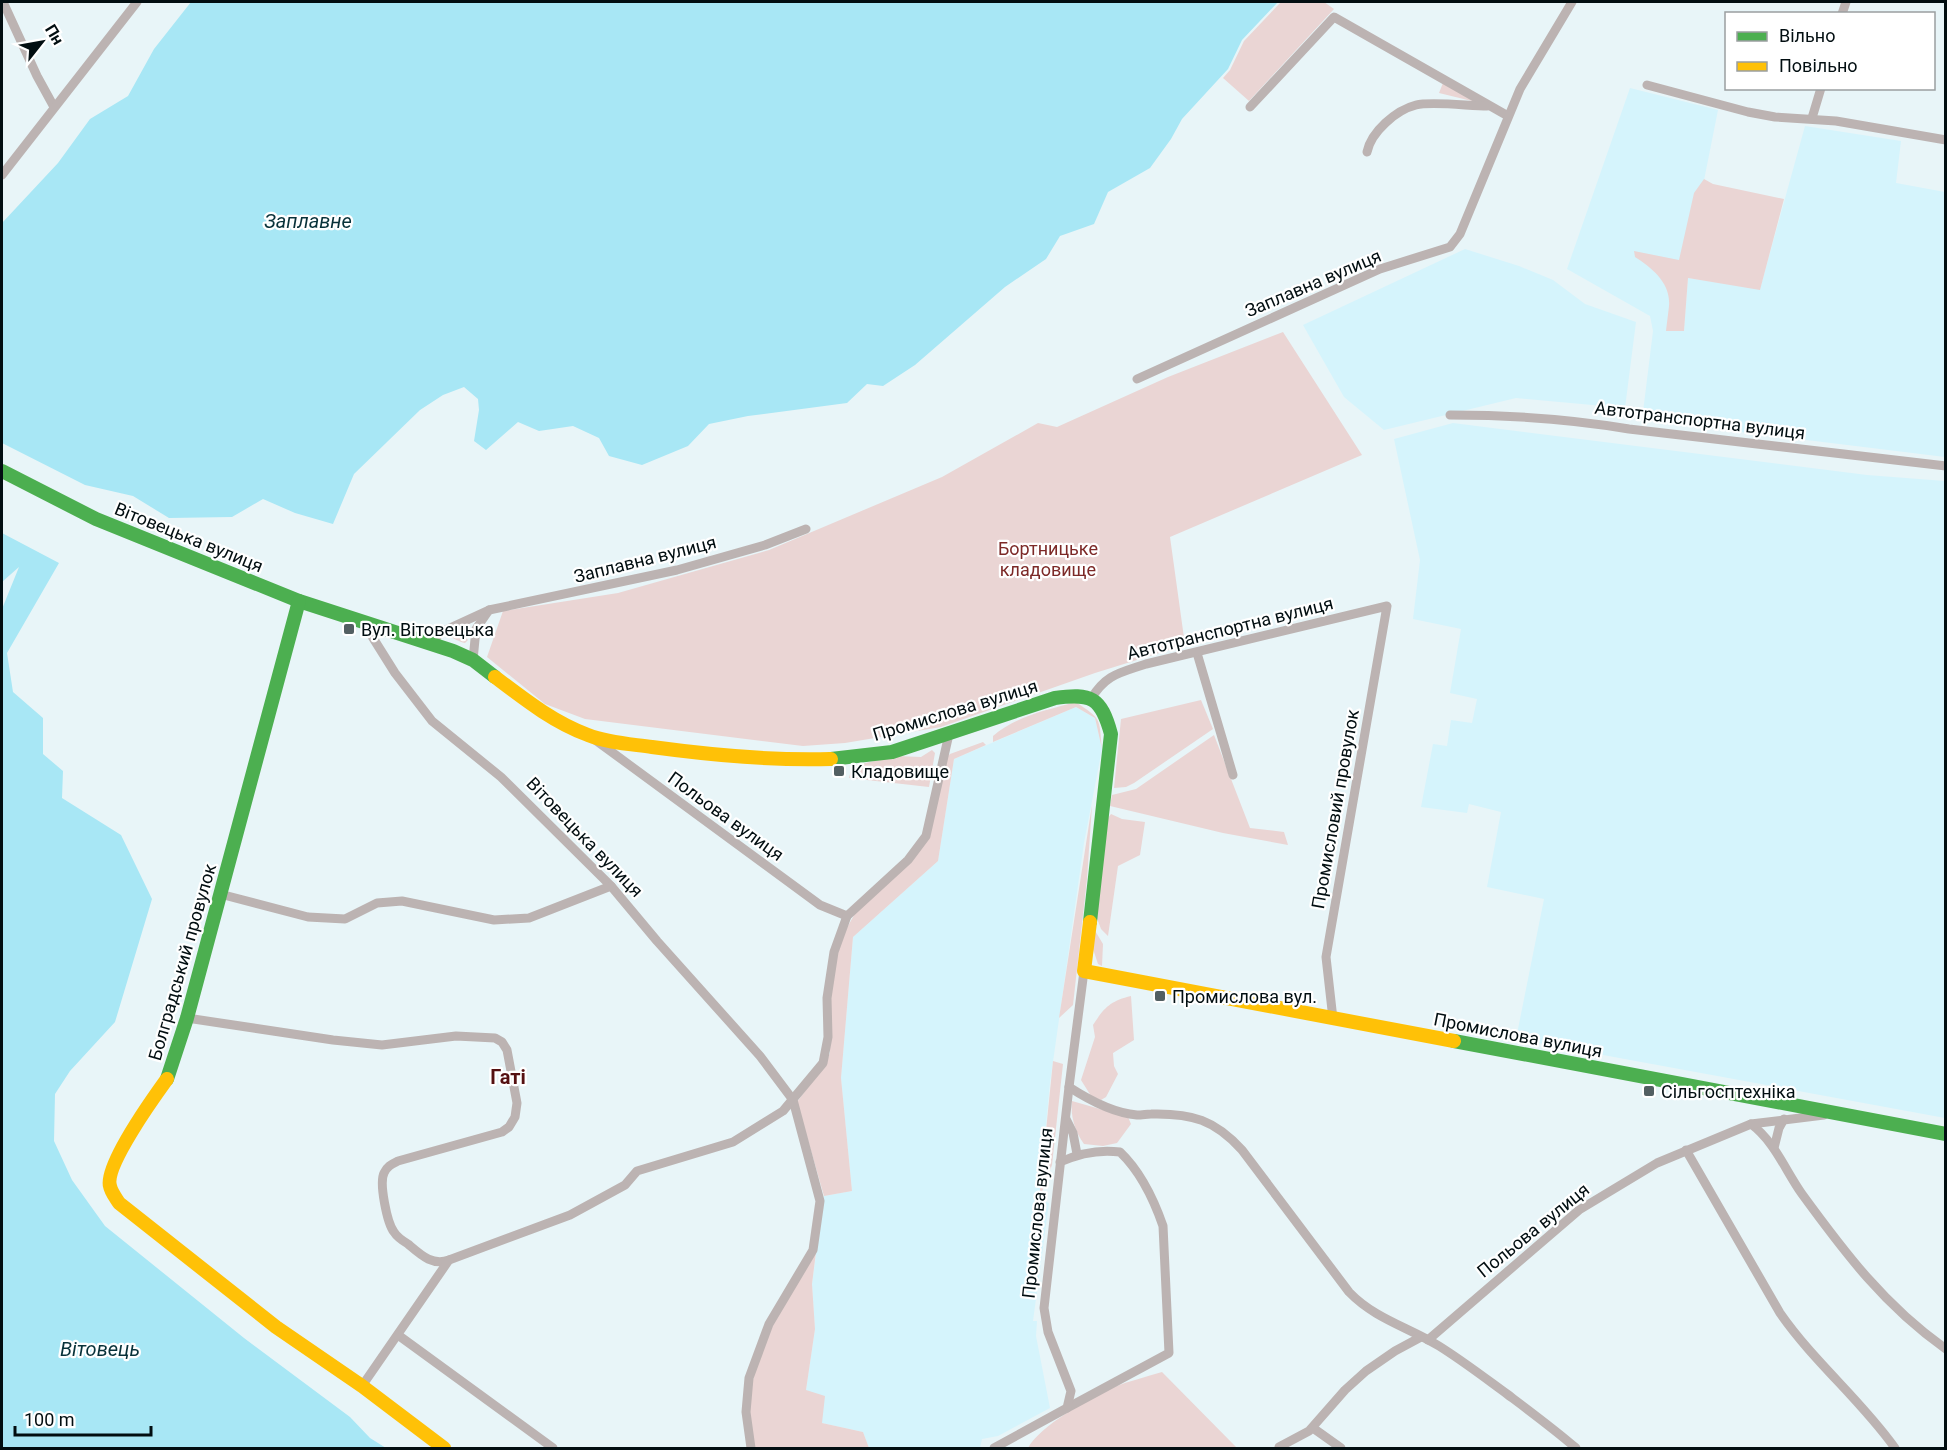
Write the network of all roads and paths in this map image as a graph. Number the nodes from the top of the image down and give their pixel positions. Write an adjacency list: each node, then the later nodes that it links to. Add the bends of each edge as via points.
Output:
1 (3, 2): 8 (street)
2 (137, 2): 8 (street)
3 (1572, 2): 9 (street, Заплавна вулиця, via 1530,70)
4 (1647, 85): 10 (street, via 1748,112)
5 (1820, 90): 10 (street)
6 (1250, 106): 7 (street, via 1334,17)
7 (1490, 106): 9 (street); 12 (street, via 1417,105 1376,131)
8 (54, 107): 13 (street)
9 (1508, 116): 14 (street, Заплавна вулиця, via 1460,234 1450,247 1380,269)
10 (1812, 118): 11 (street)
11 (1946, 140)
12 (1367, 152)
13 (2, 175)
14 (1137, 379)
15 (1450, 415): 16 (street, Автотранспортна вулиця, via 1595,423)
16 (1946, 466)
17 (2, 471): 19 (street, Вітовецька вулиця, via 96,519)
18 (806, 529): 21 (street, Заплавна вулиця, via 677,570)
19 (299, 601): 22 (street, Вітовецька вулиця); 31 (street, Болградський провулок)
20 (1387, 606): 24 (street, Автотранспортна вулиця); 35 (street, Промисловий провулок, via 1326,957)
21 (489, 610): 23 (street, Заплавна вулиця, via 439,633); 25 (street, via 476,629)
22 (363, 622): 23 (street, Промислова вулиця); 30 (street, Вітовецька вулиця, via 432,721 501,777)
23 (433, 644): 25 (street, Промислова вулиця)
24 (1197, 653): 26 (street, Автотранспортна вулиця, via 1117,674 1100,684); 29 (street)
25 (472, 660): 28 (street, Промислова вулиця, via 529,703)
26 (1091, 699): 27 (street, Промислова вулиця, via 1081,695 1055,698); 33 (street, Промислова вулиця, via 1108,718 1111,734)
27 (950, 734): 28 (street, Промислова вулиця, via 892,752 798,760 682,751); 32 (street, via 926,836 908,860)
28 (590, 736): 32 (street, Польова вулиця, via 820,905)
29 (1233, 775)
30 (611, 886): 31 (street, via 529,918 494,920 402,901 377,903 345,919 308,917); 37 (street, Вітовецька вулиця, via 760,1056)
31 (220, 894): 34 (street, Болградський провулок)
32 (847, 916): 37 (street, via 834,952 828,987 828,1037 823,1063)
33 (1084, 971): 35 (street, Промислова вулиця); 36 (street, Промислова вулиця)
34 (187, 1018): 47 (street, via 382,1045 456,1036 495,1038 502,1042 517,1103 509,1127 398,1161 388,1166 381,1182 394,1233 424,1258 441,1263); 51 (street, Болградський провулок, via 168,1078 113,1164 110,1185 119,1203 276,1327)
35 (1333, 1019): 38 (street, Промислова вулиця)
36 (1069, 1087): 39 (street, Промислова вулиця); 49 (street, via 1090,1101 1137,1115 1194,1118 1229,1135 1348,1292 1370,1311)
37 (793, 1100): 47 (street, via 783,1111 732,1142 638,1171 626,1185 570,1215); 57 (street, Вітовецька вулиця, via 820,1201 813,1250 769,1324 749,1378 746,1412)
38 (1839, 1114): 40 (street, Польова вулиця); 42 (street, Промислова вулиця)
39 (1065, 1118): 45 (street); 46 (street, Промислова вулиця)
40 (1784, 1119): 41 (street, Польова вулиця); 43 (street)
41 (1751, 1124): 43 (street); 44 (street, Польова вулиця)
42 (1946, 1134)
43 (1774, 1148): 50 (street, via 1797,1187 1858,1268 1892,1306)
44 (1686, 1149): 49 (street, Польова вулиця, via 1579,1210); 61 (street, via 1792,1330)
45 (1077, 1154): 46 (street); 52 (street, via 1120,1152 1135,1169 1159,1214 1166,1237 1169,1353)
46 (1060, 1162): 52 (street, Промислова вулиця, via 1044,1308 1048,1332 1071,1391)
47 (449, 1260): 48 (street)
48 (398, 1335): 51 (street); 56 (street)
49 (1425, 1338): 53 (street, Польова вулиця, via 1395,1351 1366,1371); 60 (street, via 1474,1370)
50 (1946, 1349)
51 (362, 1386): 55 (street, Болградський провулок)
52 (1067, 1408): 58 (street)
53 (1312, 1428): 54 (street, Польова вулиця); 59 (street)
54 (1279, 1447)
55 (444, 1449)
56 (553, 1449)
57 (751, 1449)
58 (994, 1449)
59 (1341, 1449)
60 (1576, 1449)
61 (1895, 1449)

